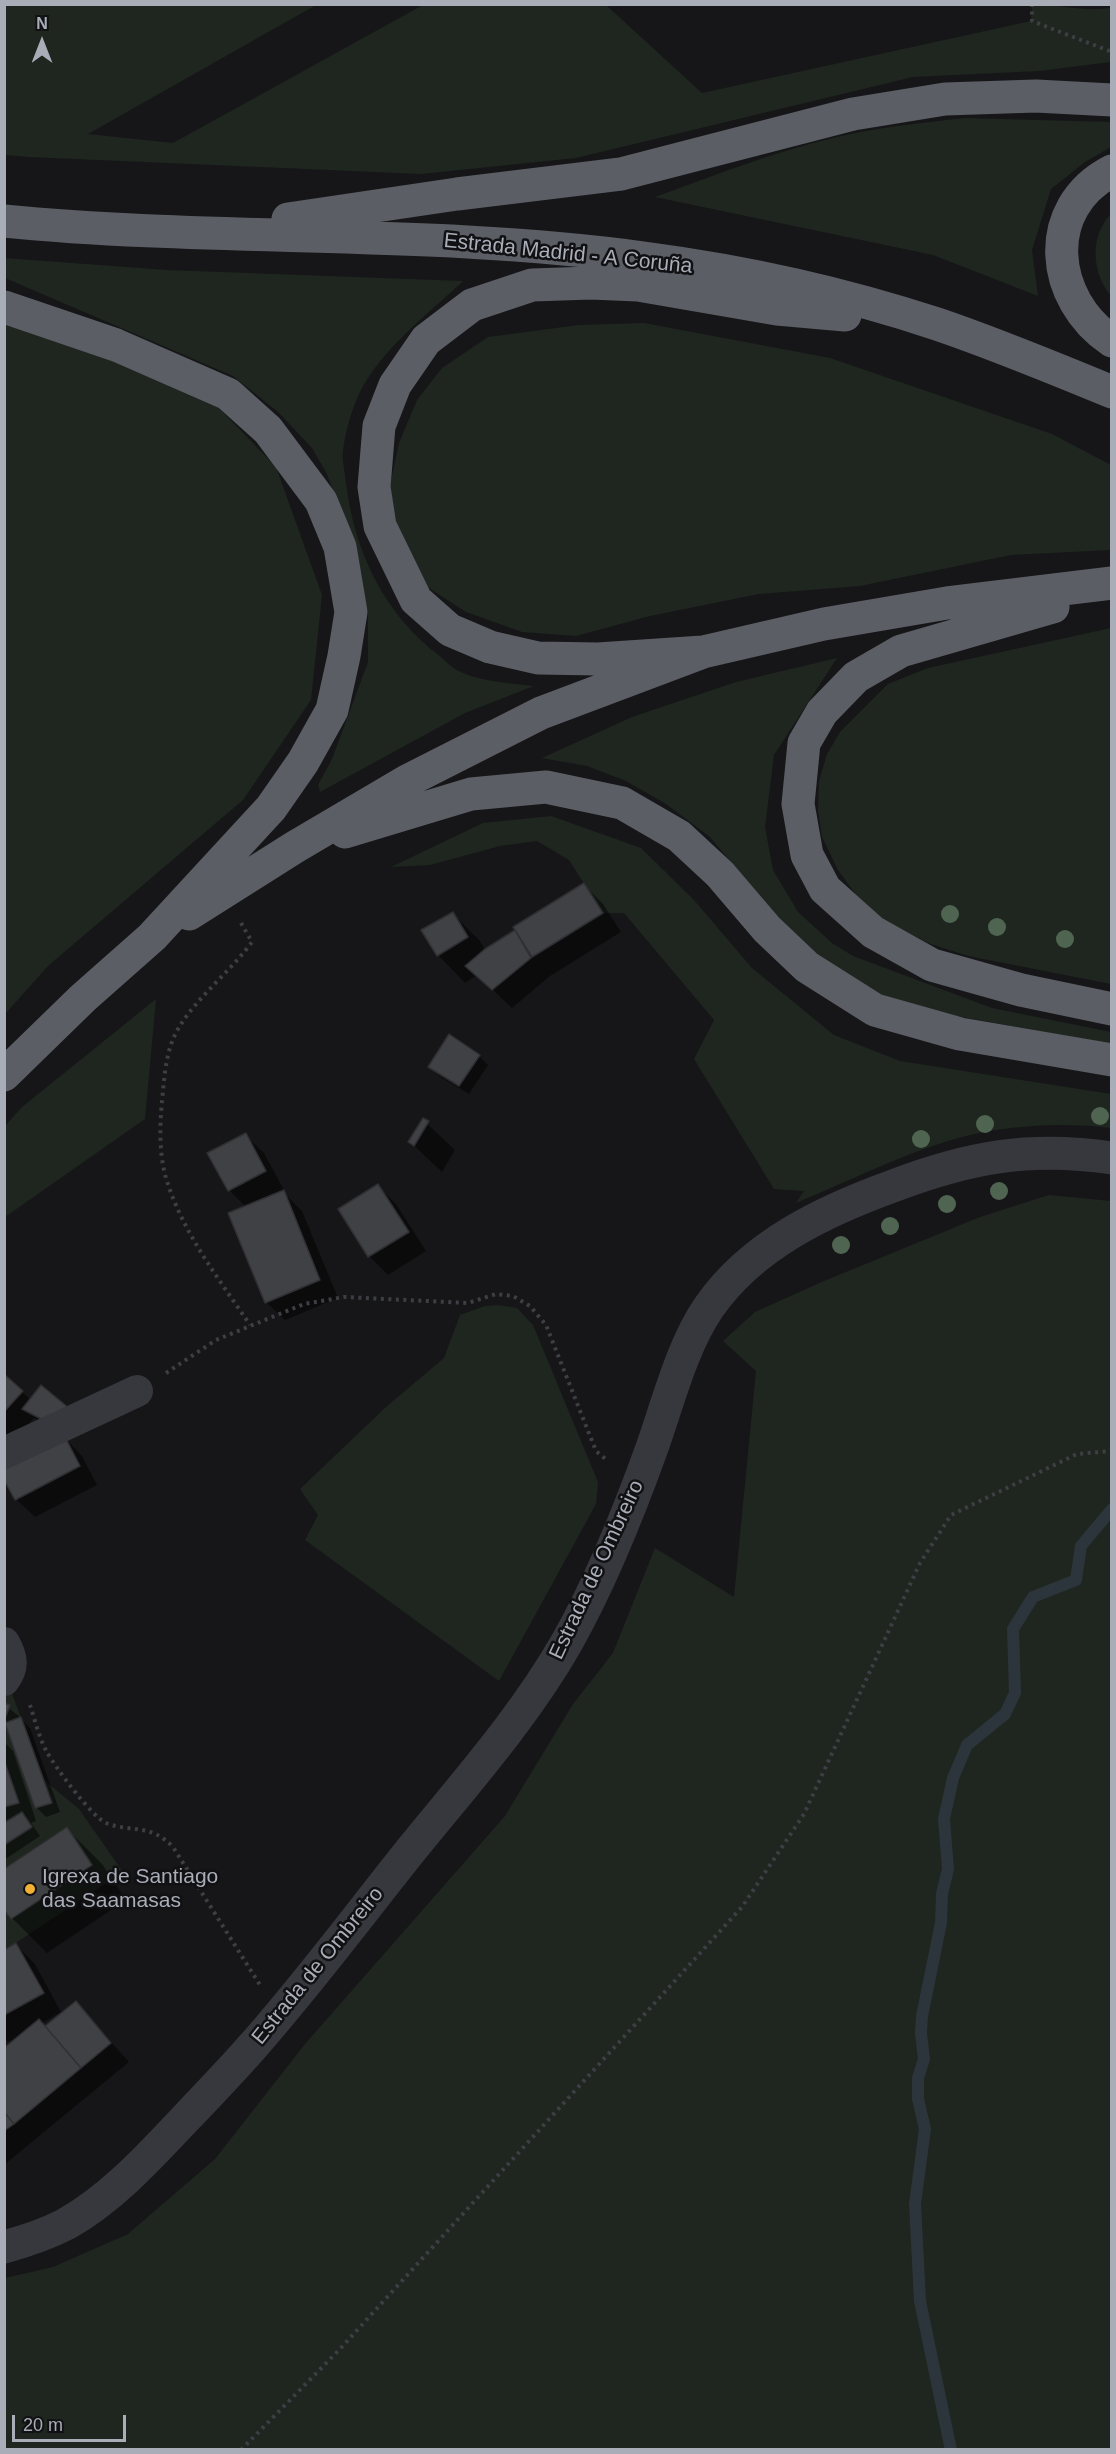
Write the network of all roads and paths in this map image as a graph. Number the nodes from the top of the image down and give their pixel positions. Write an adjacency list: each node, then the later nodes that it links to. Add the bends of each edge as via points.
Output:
1 (1032, 4): 2 (path, via 1032,21)
2 (1112, 52)
3 (1112, 87): 4 (highway)
4 (1036, 96): 5 (highway); 8 (highway, via 945,99 853,114 621,174)
5 (1112, 100)
6 (1112, 171): 11 (highway, via 1085,189 1071,208 1061,248 1067,285 1076,305 1099,333)
7 (4, 221): 8 (highway, Estrada Madrid - A Coruña, via 72,228)
8 (205, 232): 10 (highway, Estrada Madrid - A Coruña, via 484,243 643,258 722,270 840,296)
9 (4, 307): 17 (highway, via 116,345 228,394 268,430 293,461 321,501 339,547 351,612 332,710 272,808)
10 (936, 324): 12 (highway, Estrada Madrid - A Coruña); 14 (highway, via 777,309 638,285 591,283 532,285 472,305 426,340 396,385 379,426 374,487 380,526 416,600 450,630 490,647 538,657 598,659)
11 (1112, 341)
12 (1112, 392)
13 (1111, 583): 14 (highway, via 924,607 824,624); 18 (highway, via 1065,604 901,651 856,677 822,711 804,743 798,804 807,855 825,889 873,932 932,965 1021,990)
14 (703, 652): 15 (highway, via 541,713 407,781)
15 (295, 847): 16 (highway); 19 (highway, via 471,794 546,787 622,803 679,836 807,967 875,1010 960,1034)
16 (223, 893): 17 (highway); 22 (path, via 252,942 188,1015 173,1039 165,1073 160,1141 166,1177 178,1208 197,1246)
17 (152, 937): 20 (highway)
18 (1112, 1009)
19 (1112, 1060)
20 (4, 1075)
21 (1112, 1158): 26 (street, Estrada de Ombreiro, via 1025,1153 954,1165 839,1208 765,1250 742,1269 707,1310 692,1337)
22 (250, 1325): 23 (path, via 216,1340); 26 (path, via 304,1304 344,1298 468,1302 496,1294 513,1296 530,1306 546,1325 596,1451)
23 (137, 1392): 25 (street)
24 (1112, 1451): 30 (path, via 1077,1454 951,1515 920,1563 804,1814 742,1908 340,2349)
25 (4, 1453)
26 (638, 1487): 28 (street, Estrada de Ombreiro, via 568,1640 529,1702)
27 (7, 1665): 28 (path, via 21,1679 47,1752 91,1813 104,1822 162,1836)
28 (279, 2016): 29 (street, Estrada de Ombreiro, via 149,2156 96,2203 69,2223)
29 (4, 2247)
30 (241, 2450)

